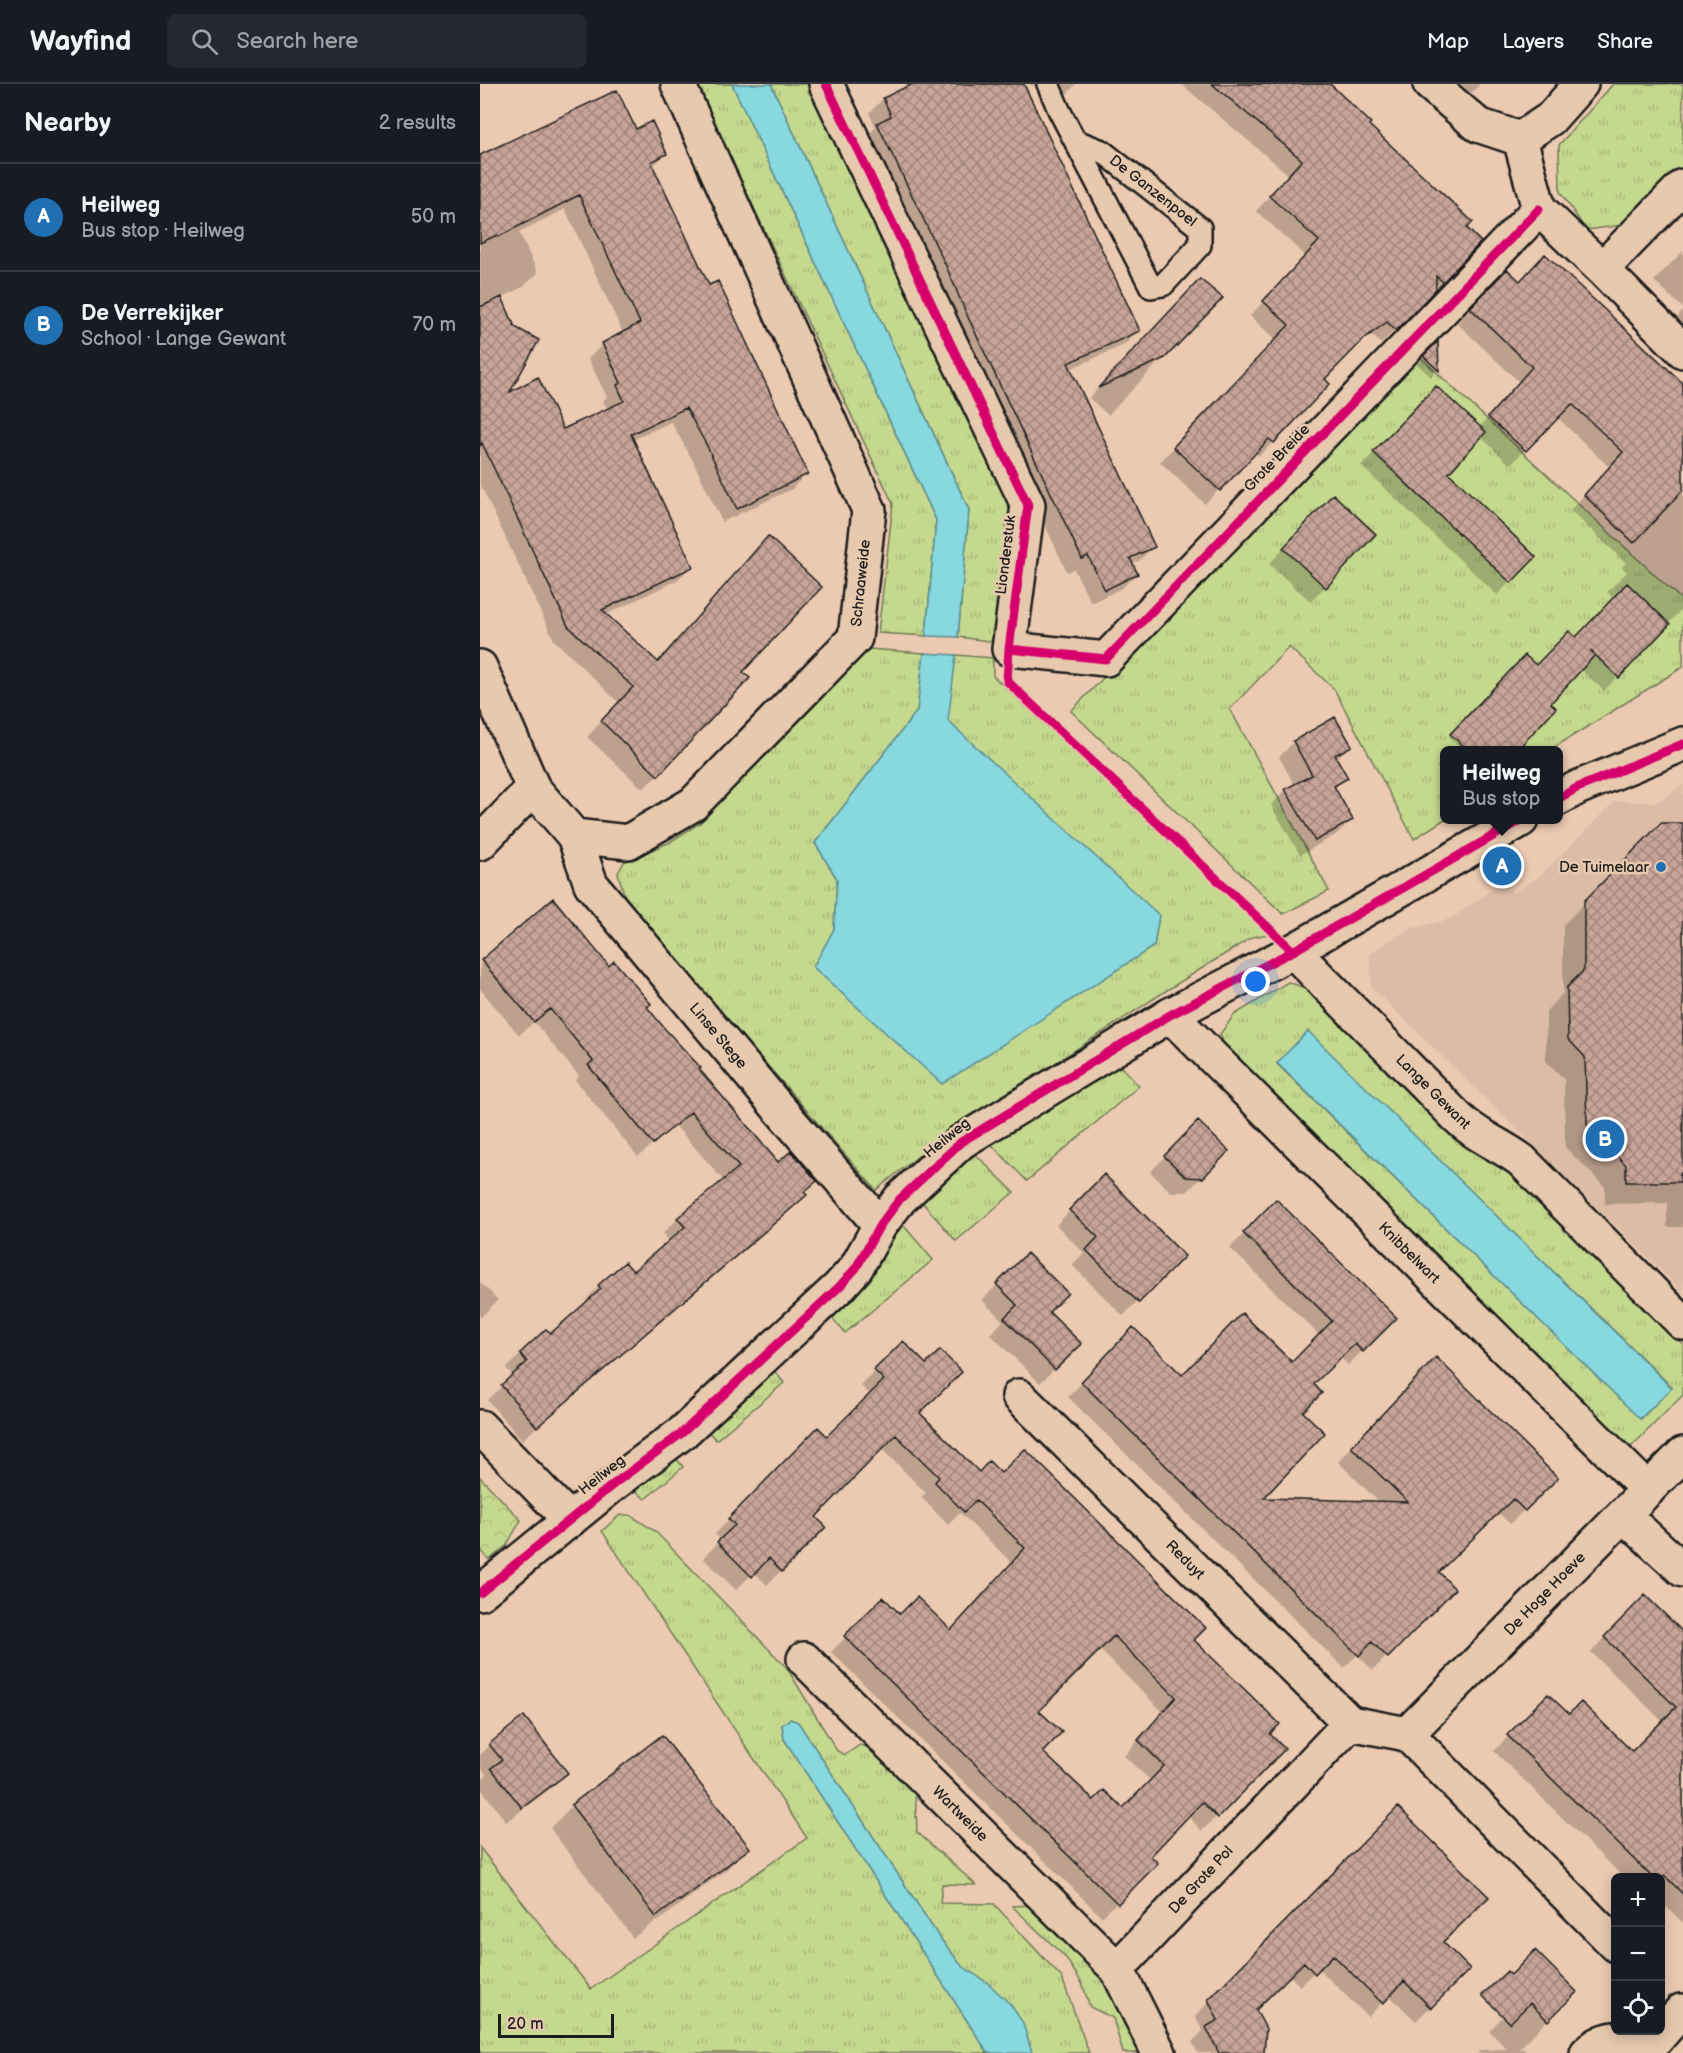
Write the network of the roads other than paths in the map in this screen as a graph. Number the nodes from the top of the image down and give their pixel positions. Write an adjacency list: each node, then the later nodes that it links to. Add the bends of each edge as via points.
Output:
1 (678, 84): 18 (street, Schraaweide, via 869,510 855,638 693,804 628,842)
2 (826, 84): 12 (street, Lionderstuk, via 1028,505)
3 (1048, 84): 7 (lane, De Ganzenpoel)
4 (1430, 84): 6 (street, via 1478,125)
5 (1581, 84): 6 (street, via 1550,118)
6 (1520, 139): 9 (street)
7 (1076, 141): 7 (lane, De Ganzenpoel, via 1151,287 1163,285 1200,245 1200,228 1102,151)
8 (1683, 186): 10 (street)
9 (1539, 209): 10 (street); 12 (street, Grote Breide, via 1106,659)
10 (1602, 269): 11 (street)
11 (1683, 351)
12 (1009, 650)
13 (480, 667): 15 (street)
14 (1683, 744): 16 (street)
15 (532, 788): 18 (street); 19 (street)
16 (1563, 796)
17 (1512, 824): 20 (street, Heilweg)
18 (574, 836): 22 (street, Linse Stege, via 591,884)
19 (480, 843)
20 (1293, 951): 21 (street, Heilweg); 23 (street, Lange Gewant, via 1473,1132 1521,1160)
21 (1170, 1015): 22 (street, Heilweg, via 961,1142 900,1198); 27 (street, Knibbelwart)
22 (880, 1225): 29 (street, Heilweg, via 856,1268 839,1287 682,1433)
23 (1683, 1323)
24 (1019, 1396): 33 (street, Reduyt)
25 (480, 1427): 29 (street)
26 (1683, 1454): 27 (street, De Hoge Hoeve)
27 (1648, 1490): 28 (street, De Hoge Hoeve)
28 (1623, 1515): 30 (street); 34 (street, De Hoge Hoeve)
29 (570, 1520): 31 (street, Heilweg)
30 (1683, 1570)
31 (480, 1593)
32 (804, 1659): 36 (street, Wartweide)
33 (1350, 1723): 34 (street); 36 (street, De Grote Pol)
34 (1407, 1734): 35 (street)
35 (1611, 1940)
36 (1117, 1969): 39 (street)
37 (1675, 2005): 38 (street)
38 (1649, 2051): 40 (street, via 1632,2040 1617,2038 1601,2042)
39 (1159, 2053)
40 (1587, 2053)

